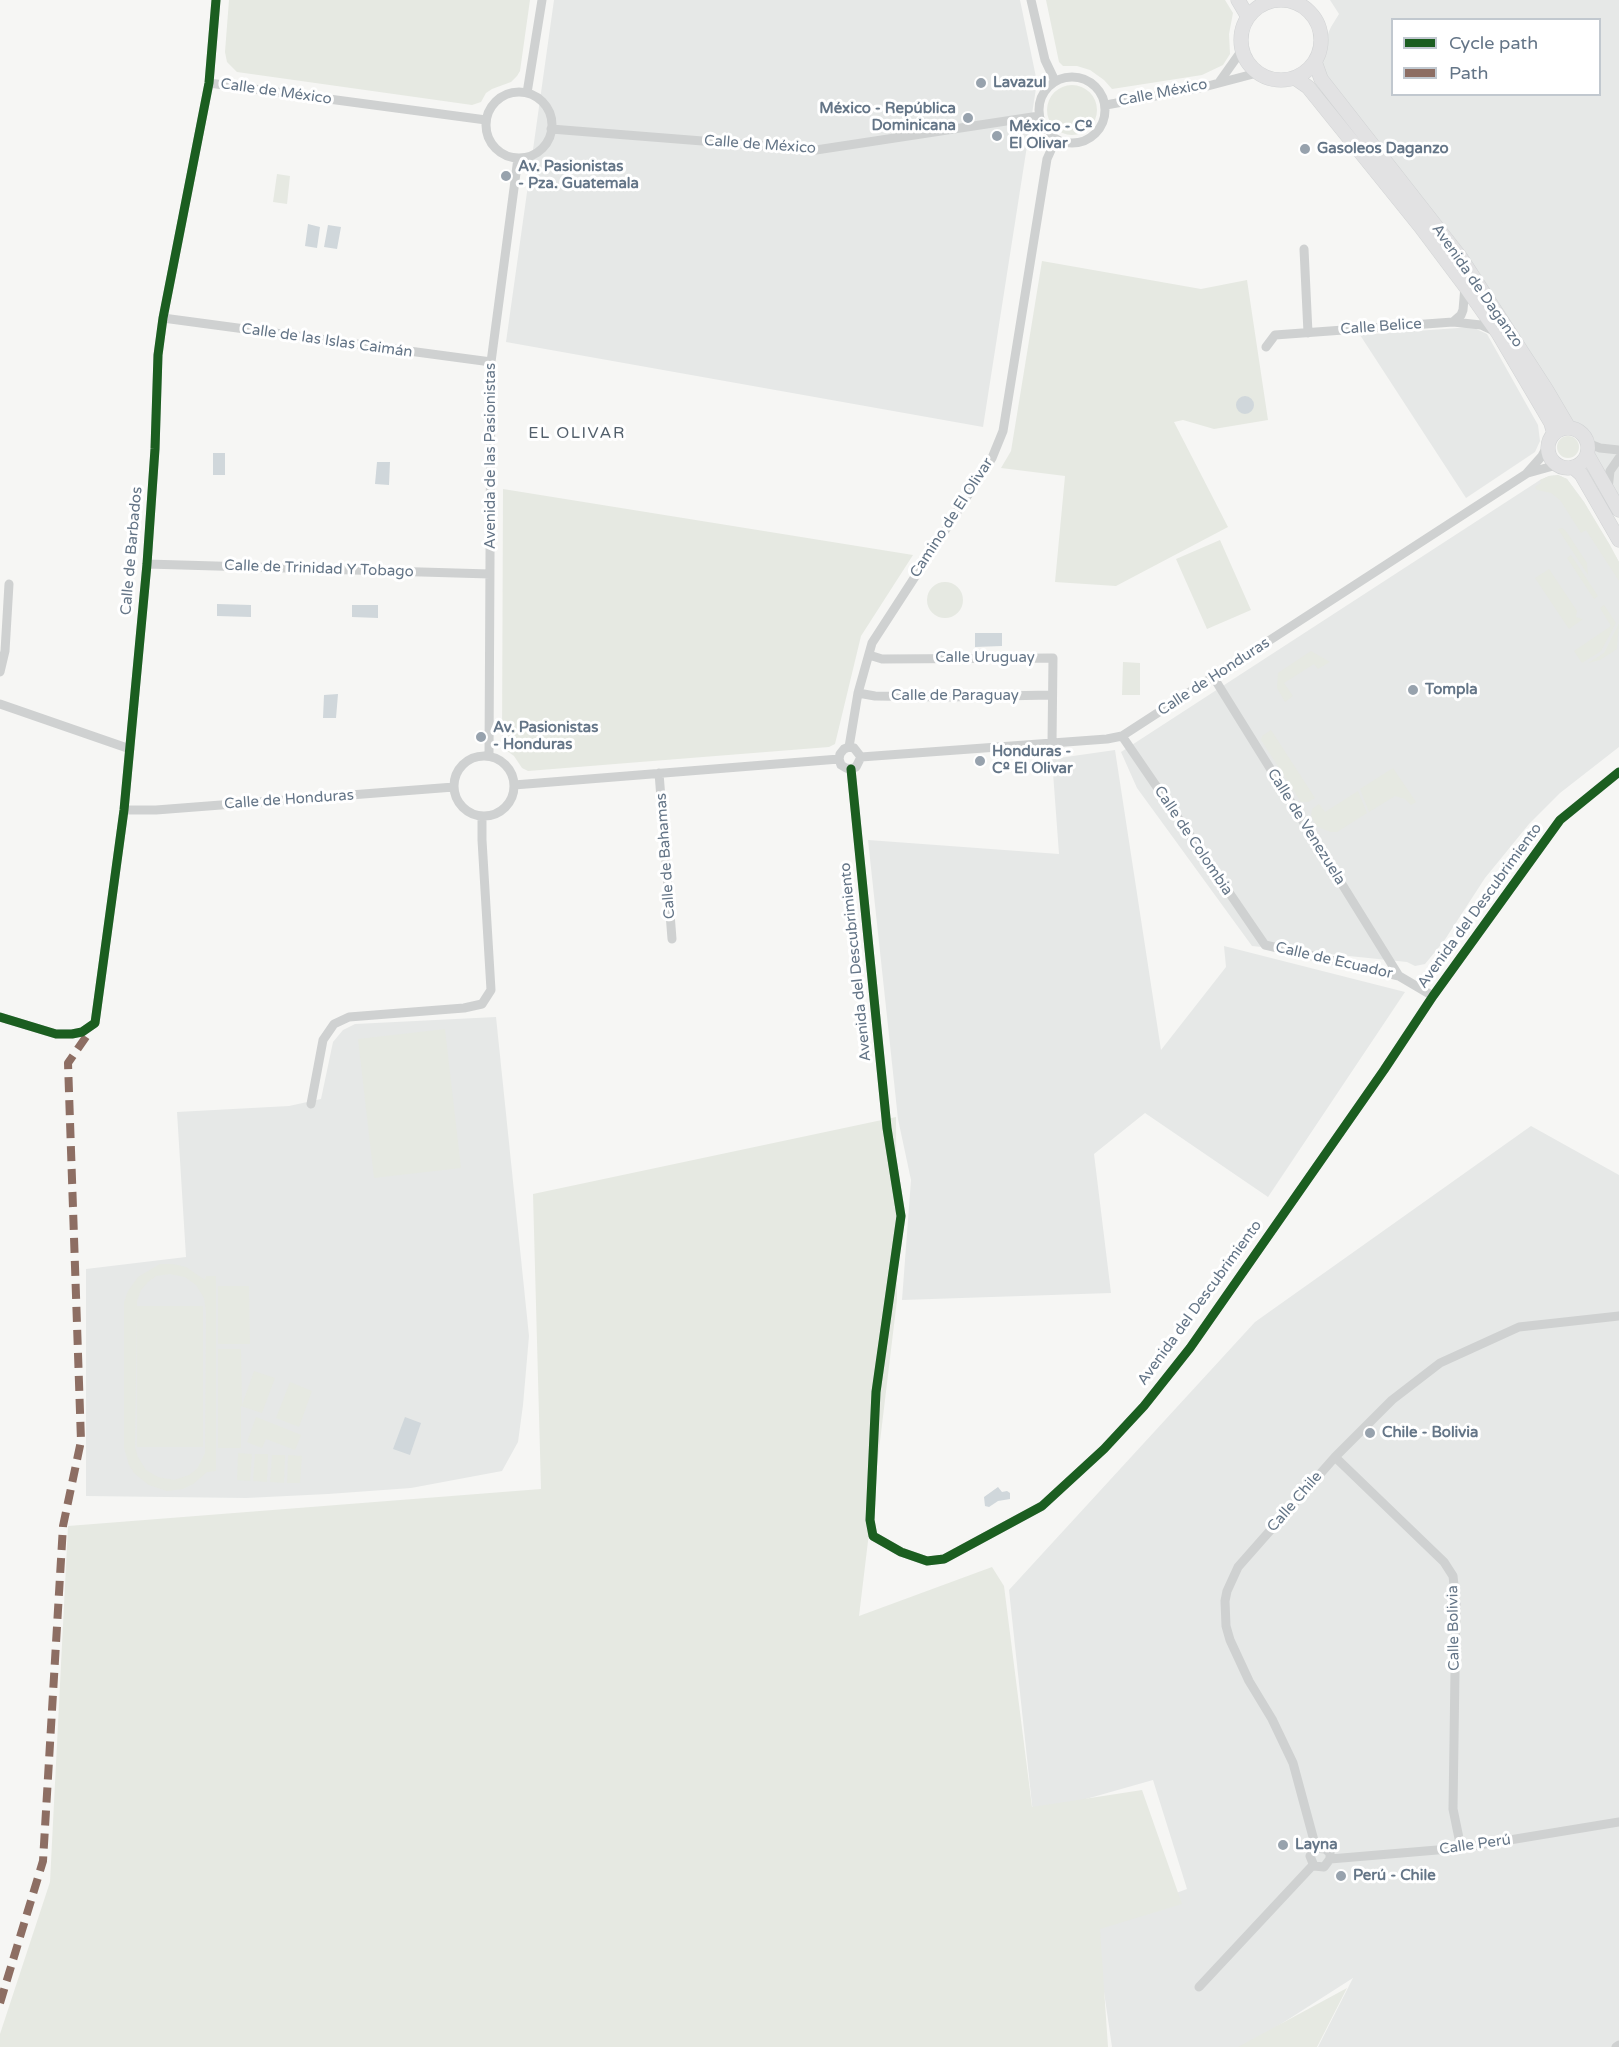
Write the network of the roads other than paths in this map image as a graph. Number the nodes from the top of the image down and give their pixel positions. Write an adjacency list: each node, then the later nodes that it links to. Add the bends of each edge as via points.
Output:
1 (216, 0): 14 (street, Calle de Barbados)
2 (542, 0): 15 (street)
3 (1031, 0): 12 (street, via 1045,60)
4 (1238, 0): 7 (main road)
5 (1279, 0): 6 (main road); 9 (main road, via 1306,9 1316,20 1321,48)
6 (1262, 2): 7 (main road)
7 (1248, 17): 8 (main road, via 1243,27)
8 (1242, 50): 10 (main road); 13 (street, Calle México)
9 (1316, 62): 11 (main road); 30 (main road, Avenida de Daganzo, via 1321,79 1461,258)
10 (1257, 73): 11 (main road, via 1275,80); 13 (street, Calle México)
11 (1295, 78): 23 (main road, Avenida de Daganzo, via 1308,87)
12 (1055, 81): 16 (street, via 1075,76 1086,79 1102,94); 17 (street, via 1041,96)
13 (1220, 81): 16 (street, Calle México)
14 (209, 83): 18 (street, Calle de México); 24 (street, Calle de Barbados)
15 (527, 93): 18 (street, via 505,95 489,110); 19 (street, via 543,103)
16 (1106, 105): 20 (street, via 1102,125 1089,139 1067,143)
17 (1039, 116): 19 (street, Calle de México, via 816,150); 20 (street, via 1047,132)
18 (486, 120): 21 (street, via 490,142 507,156)
19 (552, 129): 21 (street, via 544,147)
20 (1056, 139): 43 (street, Camino de El Olivar, via 1047,159 1003,431 992,458 878,633)
21 (518, 158): 29 (street, Avenida de las Pasionistas)
22 (1304, 249): 26 (street)
23 (1465, 286): 25 (street, via 1463,310); 27 (main road, Avenida de Daganzo)
24 (163, 318): 29 (street, Calle de las Islas Caimán); 40 (street, Calle de Barbados)
25 (1453, 322): 26 (street, Calle Belice); 27 (street, Calle Belice, via 1481,325)
26 (1308, 333): 28 (street, Calle Belice, via 1275,335)
27 (1498, 333): 31 (main road, Avenida de Daganzo, via 1551,423)
28 (1266, 347)
29 (491, 362): 41 (street, Avenida de las Pasionistas)
30 (1569, 428): 31 (main road); 32 (main road, via 1579,431)
31 (1552, 438): 35 (main road, via 1552,459); 36 (street, Calle de Honduras)
32 (1587, 448): 33 (street); 35 (main road, via 1581,462); 37 (main road)
33 (1619, 450)
34 (1619, 458): 37 (street, via 1610,471)
35 (1568, 467): 36 (street, Calle de Honduras, via 1553,466); 39 (main road, via 1581,474)
36 (1526, 474): 45 (street, Calle de Honduras)
37 (1608, 489): 38 (main road)
38 (1619, 510)
39 (1619, 540)
40 (147, 564): 41 (street, Calle de Trinidad Y Tobago); 52 (street, Calle de Barbados)
41 (490, 574): 53 (street, Avenida de las Pasionistas)
42 (9, 584): 44 (street)
43 (869, 655): 46 (street, Camino de El Olivar); 47 (street, Calle Uruguay, via 882,659 1053,658)
44 (0, 672)
45 (1214, 678): 49 (street, Calle de Honduras); 65 (street, Calle de Venezuela)
46 (858, 693): 47 (street, Calle de Paraguay, via 946,697); 51 (street, Camino de El Olivar)
47 (1052, 695): 50 (street, Calle Uruguay)
48 (0, 704): 52 (street)
49 (1122, 736): 50 (street, Calle de Honduras); 64 (street, Calle de Colombia)
50 (1052, 743): 54 (street, Calle de Honduras)
51 (849, 747): 54 (street, via 855,748); 55 (street)
52 (130, 749): 61 (street, Calle de Barbados)
53 (489, 756): 59 (street, via 507,766); 60 (street, via 464,763)
54 (861, 757): 56 (street, via 860,763)
55 (839, 759): 56 (street, via 841,765); 58 (street)
56 (851, 769): 66 (street, Avenida del Descubrimiento, via 887,1128 901,1216 876,1392 870,1520 873,1536 901,1552 927,1561 944,1559 962,1550 1042,1506 1104,1449 1190,1348)
57 (1619, 772): 66 (street, Avenida del Descubrimiento, via 1560,820)
58 (659, 773): 59 (street); 63 (street, Calle de Bahamas)
59 (514, 784): 62 (street, via 509,804 492,815)
60 (454, 787): 61 (street, Calle de Honduras); 62 (street, via 459,804)
61 (124, 810): 67 (street, Calle de Barbados, via 95,1023 82,1032 56,1034)
62 (482, 816): 68 (street, via 491,990 482,1004 464,1008 349,1017 333,1024 323,1040)
63 (672, 939)
64 (1265, 945): 65 (street, Calle de Ecuador)
65 (1399, 976): 66 (street, Calle de Ecuador)
66 (1433, 996)
67 (0, 1017)
68 (311, 1104)
69 (1619, 1316): 70 (street, Calle Chile, via 1519,1327 1440,1363 1392,1400)
70 (1335, 1457): 72 (street, Calle Chile, via 1238,1567 1225,1601 1230,1640 1293,1763); 73 (street, Calle Bolivia, via 1444,1562 1453,1576 1453,1809)
71 (1619, 1822): 73 (street, Calle Perú)
72 (1316, 1848): 74 (street, via 1325,1849); 75 (street, via 1310,1856)
73 (1461, 1848): 74 (street, Calle Perú)
74 (1330, 1859): 75 (street, via 1324,1867)
75 (1313, 1865): 76 (street)
76 (1199, 1986)

